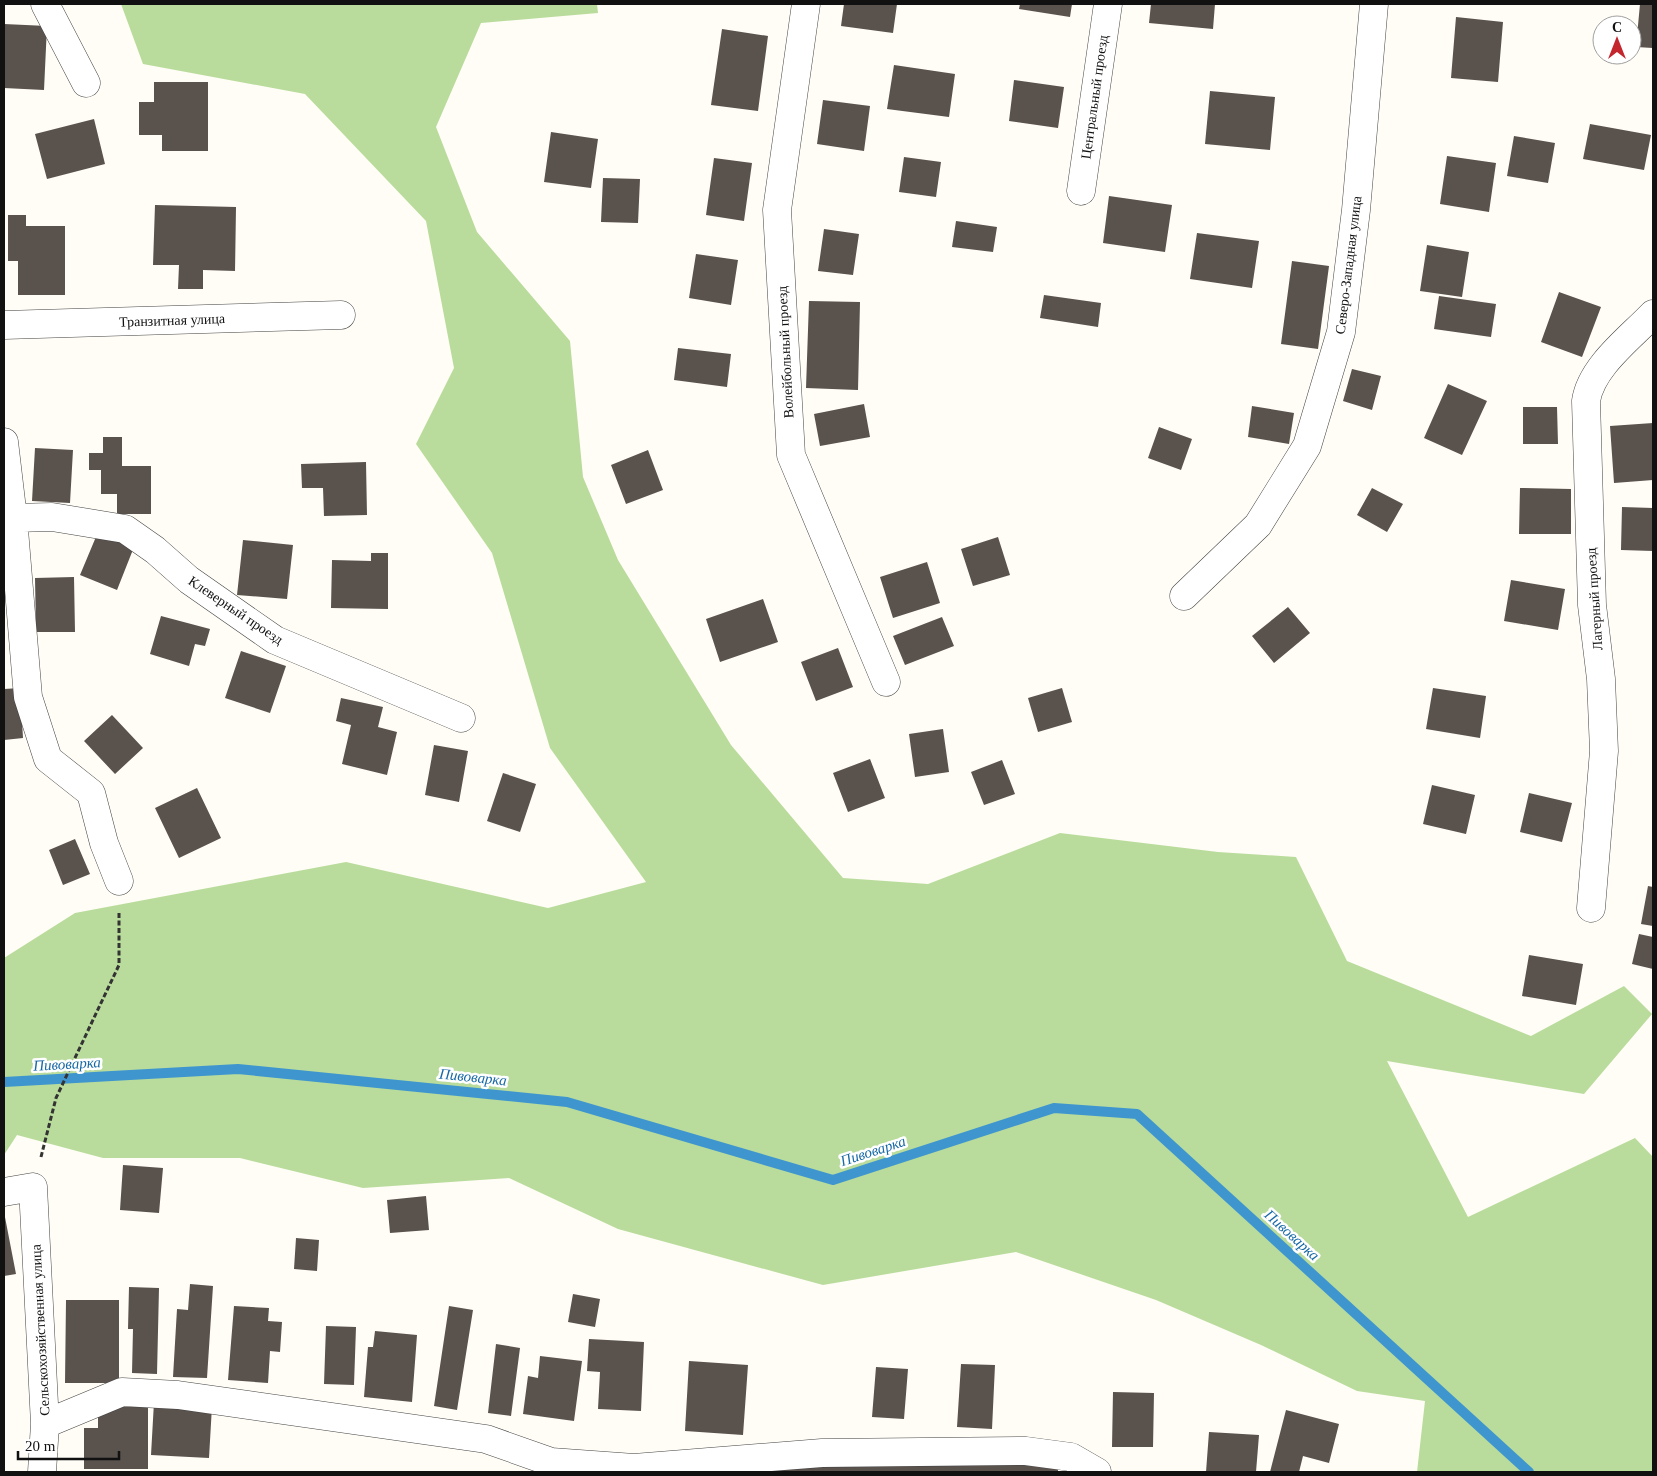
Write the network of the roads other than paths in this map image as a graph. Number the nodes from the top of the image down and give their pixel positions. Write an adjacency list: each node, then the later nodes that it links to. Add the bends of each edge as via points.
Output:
1 (45, 4): 5 (street)
2 (806, 4): 13 (street, Волейбольный проезд, via 776,210 791,456)
3 (1108, 4): 6 (street, Центральный проезд)
4 (1374, 4): 12 (street, Северо-Западная улица, via 1356,210 1341,332 1307,446 1258,525)
5 (86, 83)
6 (1081, 191)
7 (1653, 314): 16 (street, Лагерный проезд, via 1595,374 1588,387 1586,401 1592,605 1601,678 1604,751)
8 (341, 315): 9 (street, Транзитная улица)
9 (4, 325)
10 (4, 442): 11 (street)
11 (13, 518): 14 (street, Клеверный проезд, via 52,517 125,530 155,550 188,580 275,640); 15 (street, via 28,697 48,759 90,793)
12 (1184, 596)
13 (886, 682)
14 (461, 718)
15 (119, 881)
16 (1591, 908)
17 (4, 1192): 18 (street, Сельскохозяйственная улица, via 33,1187)
18 (45, 1424): 19 (street, Сельскохозяйственная улица); 20 (street, via 122,1392 178,1395 486,1439 551,1462 634,1468 822,1453 1026,1451 1070,1457)
19 (42, 1472)
20 (1097, 1472)

